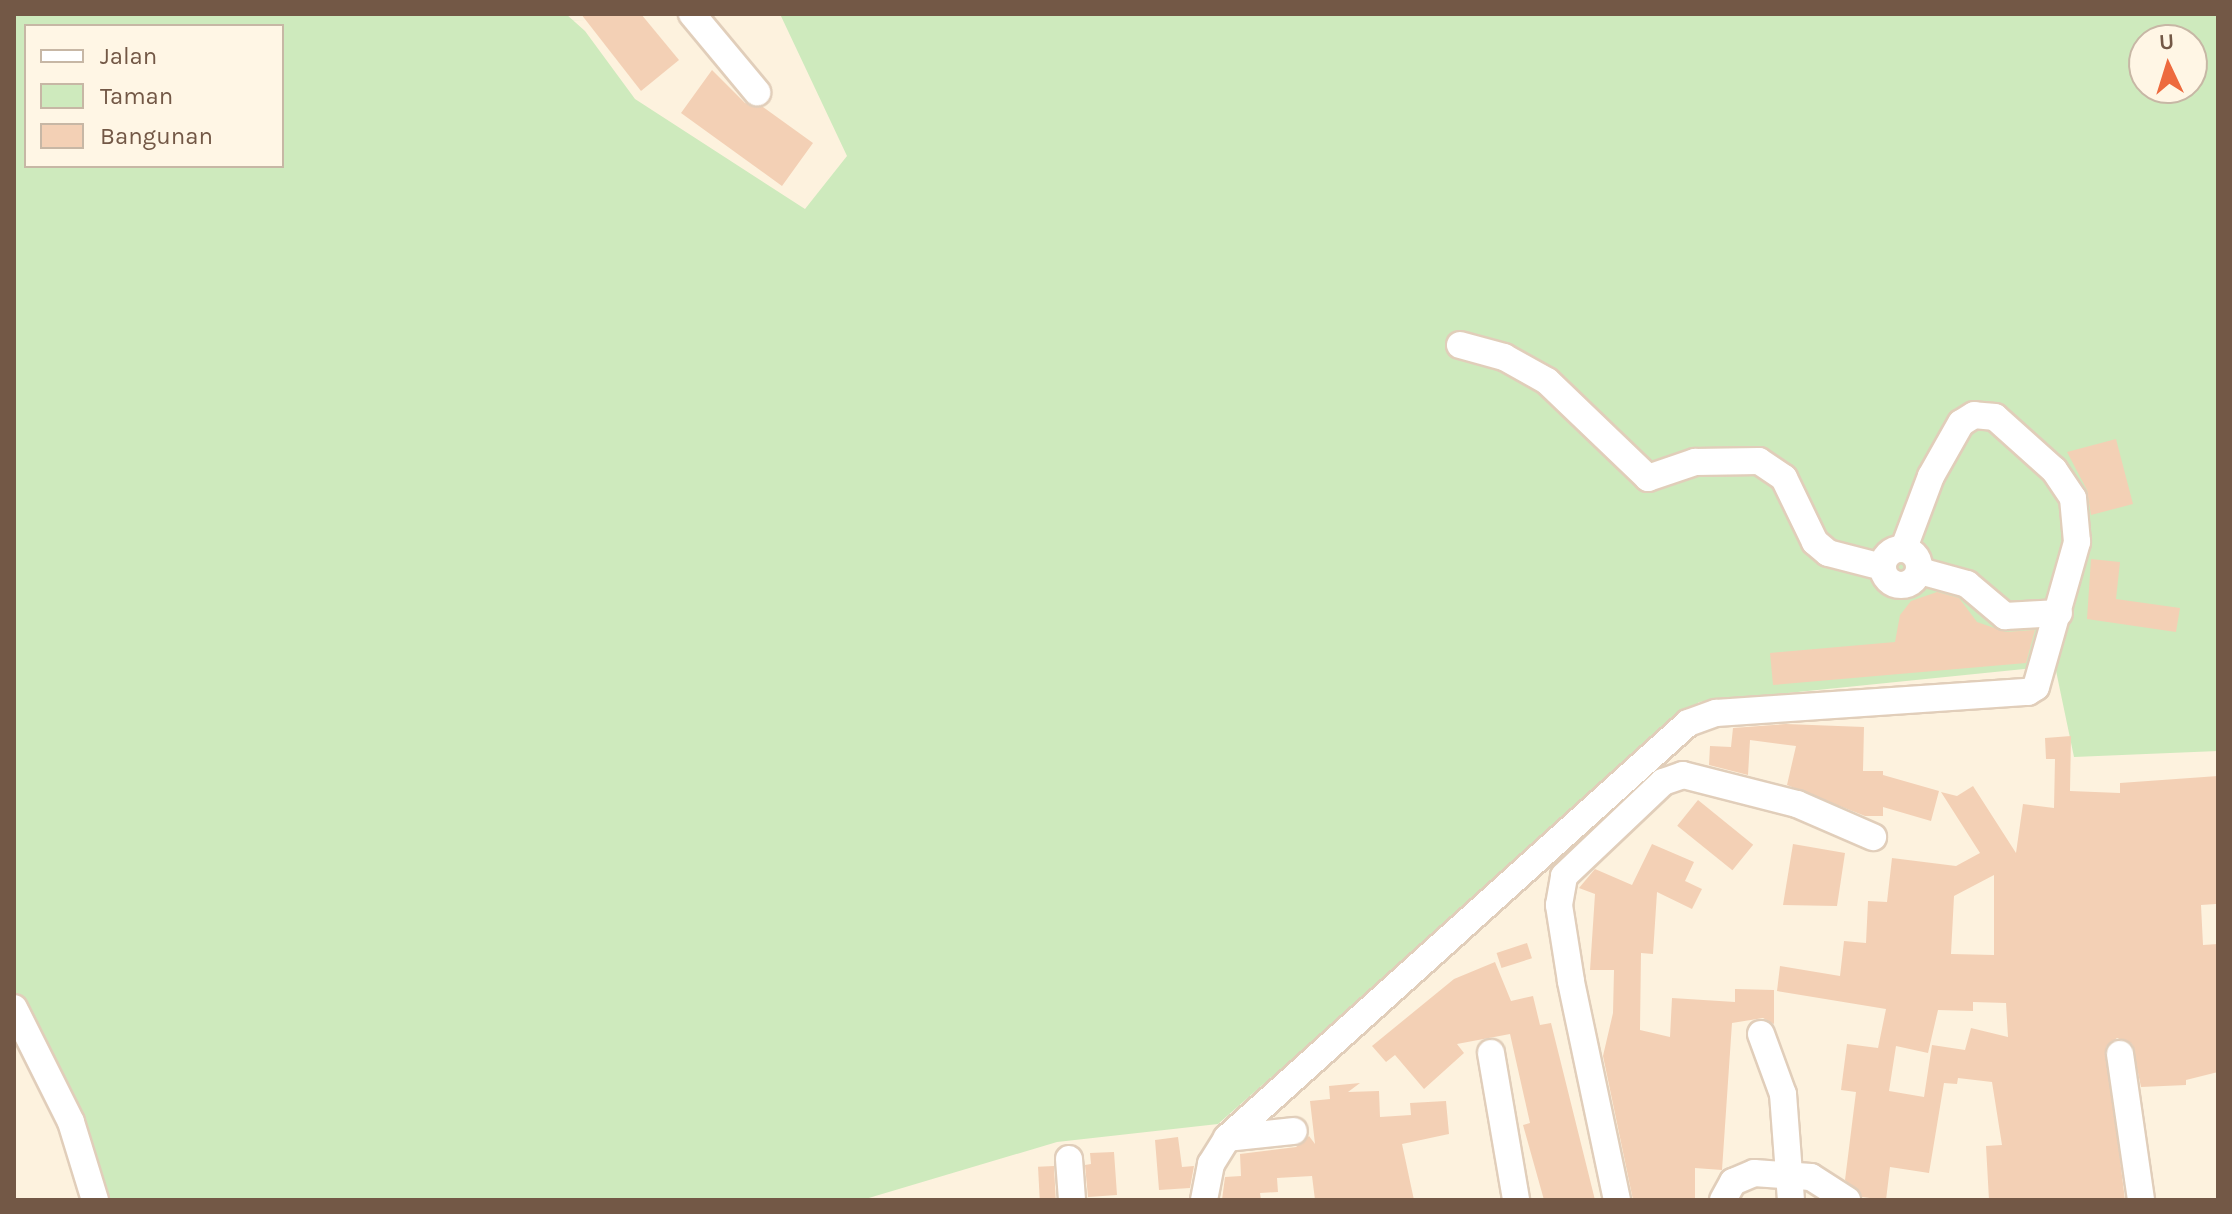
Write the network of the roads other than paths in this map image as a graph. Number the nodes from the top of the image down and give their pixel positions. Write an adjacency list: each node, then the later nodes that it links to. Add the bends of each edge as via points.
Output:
1 (692, 14): 2 (street)
2 (757, 92)
3 (1460, 345): 5 (street, via 1504,357 1547,381 1648,478 1695,462 1759,461 1784,478 1815,542 1828,553)
4 (1904, 548): 5 (street, via 1889,553); 6 (street, via 1919,561); 7 (street, via 1931,476 1961,423 1974,415 1995,417 2054,470 2073,498 2077,542)
5 (1882, 567): 6 (street, via 1895,585 1910,583)
6 (1920, 571): 7 (street, via 1967,584 2005,616)
7 (2059, 613): 14 (street, via 2039,680 2028,692 1716,713 1688,723)
8 (1873, 837): 21 (street, via 1797,804 1683,775 1663,782 1564,876 1559,905 1571,981)
9 (14, 1008): 17 (street, via 71,1122)
10 (1761, 1034): 16 (street, via 1780,1076)
11 (1491, 1053): 20 (street)
12 (2120, 1054): 24 (street)
13 (1294, 1131): 14 (street)
14 (1227, 1138): 19 (street, via 1211,1164)
15 (1069, 1159): 18 (street)
16 (1792, 1188): 22 (street, via 1741,1176); 23 (street, via 1821,1180)
17 (95, 1200)
18 (1072, 1200)
19 (1204, 1200)
20 (1516, 1200)
21 (1617, 1200)
22 (1723, 1200)
23 (1847, 1200)
24 (2141, 1200)

